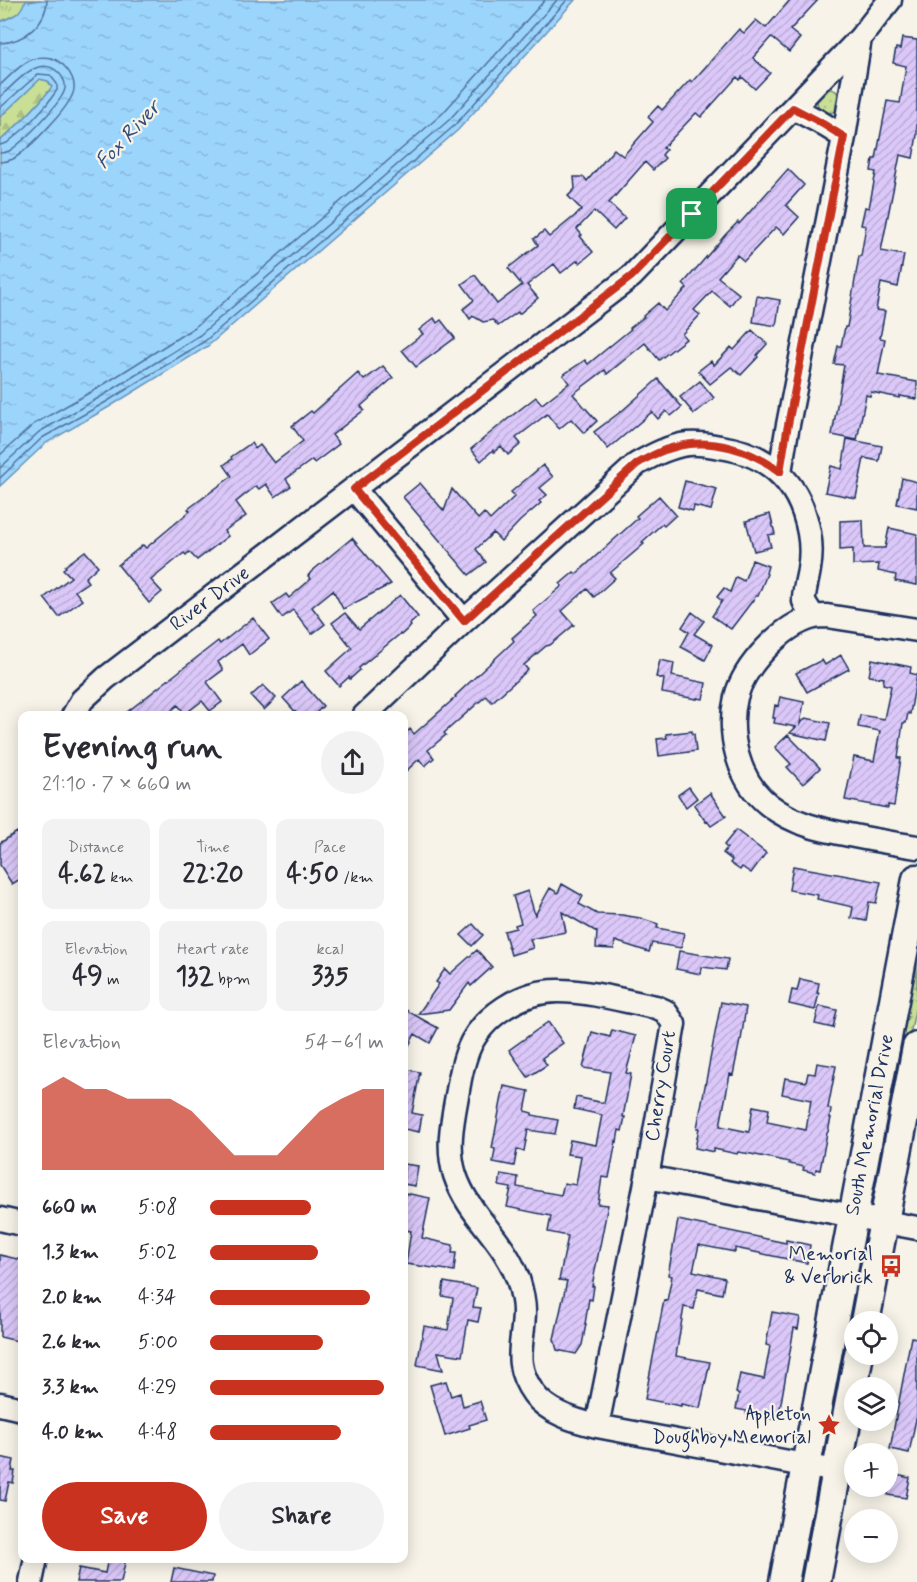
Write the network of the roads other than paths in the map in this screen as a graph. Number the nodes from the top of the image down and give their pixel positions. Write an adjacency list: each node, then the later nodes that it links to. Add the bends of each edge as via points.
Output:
1 (890, 0): 2 (street, River Drive)
2 (860, 38): 3 (street, River Drive); 4 (street, River Drive)
3 (793, 108): 4 (street); 6 (street, River Drive, via 632,276)
4 (844, 137): 5 (street, River Drive)
5 (780, 472): 7 (street, via 794,492 809,532 804,600); 8 (street, via 763,460 727,447 688,444 656,454 637,464)
6 (354, 489): 8 (street); 10 (street, River Drive, via 106,678 82,700)
7 (813, 617): 9 (street); 12 (street, via 775,640 741,684 733,725 739,762 760,797 793,821 820,830)
8 (464, 621): 11 (street)
9 (917, 630)
10 (76, 711)
11 (369, 711)
12 (917, 847)
13 (917, 879): 16 (main road, South Memorial Drive)
14 (917, 1047): 18 (main road, South Memorial Drive)
15 (646, 1178): 16 (street); 25 (street, Cherry Court); 25 (street, Cherry Court, via 674,1024 665,1011 583,993 555,991 516,1001 487,1021 473,1039 461,1074 451,1128 454,1173 466,1201 507,1254 518,1281 524,1310 520,1361 528,1385 555,1412)
16 (853, 1217): 18 (street); 26 (main road, South Memorial Drive)
17 (0, 1219): 19 (street)
18 (884, 1222): 20 (street); 21 (main road, South Memorial Drive)
19 (18, 1223)
20 (917, 1228)
21 (867, 1311)
22 (856, 1365): 27 (main road)
23 (0, 1404): 24 (street)
24 (18, 1408)
25 (597, 1426): 26 (street, Cherry Court)
26 (806, 1466): 27 (street, Cherry Court); 30 (main road, South Memorial Drive)
27 (836, 1471): 31 (main road)
28 (35, 1563): 29 (street)
29 (31, 1582)
30 (784, 1582)
31 (816, 1582)

